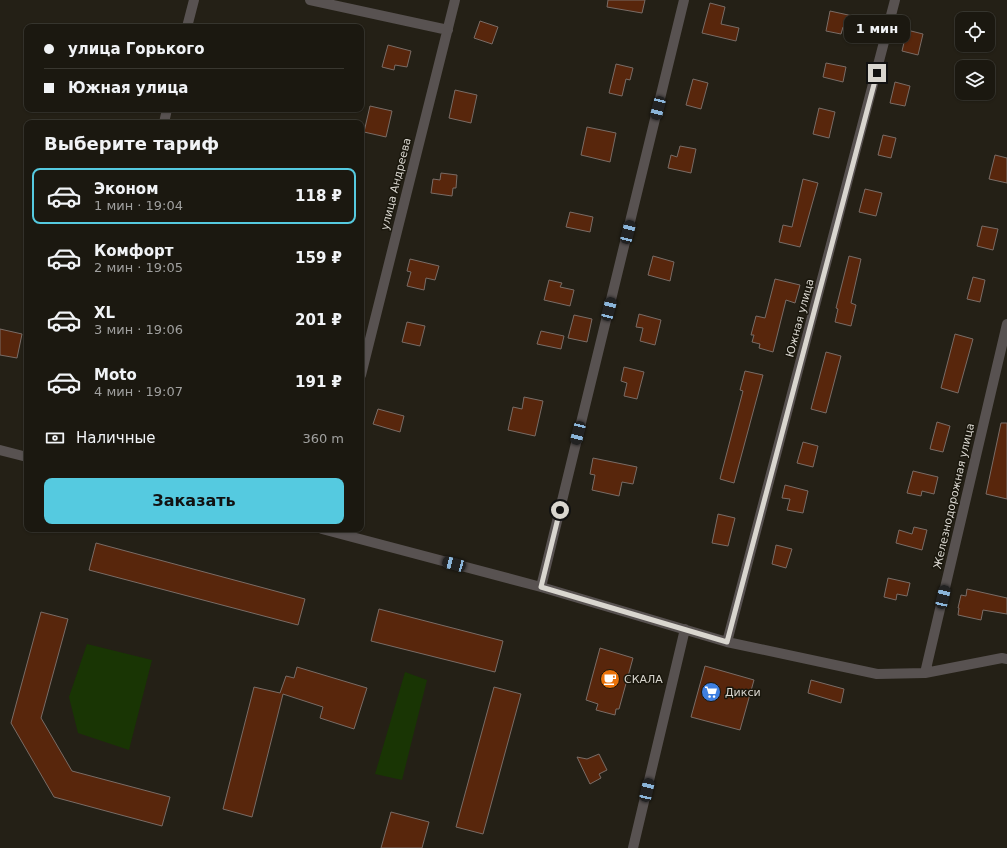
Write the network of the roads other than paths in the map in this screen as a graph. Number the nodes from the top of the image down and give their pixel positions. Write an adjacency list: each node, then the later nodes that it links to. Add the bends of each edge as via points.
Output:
1 (194, 0): 6 (street)
2 (310, 0): 7 (street)
3 (455, 0): 7 (street, улица Андреева)
4 (684, 0): 13 (street)
5 (895, 0): 15 (street, Южная улица)
6 (188, 24)
7 (448, 30): 9 (street, улица Андреева)
8 (1007, 324): 17 (street, Железнодорожная улица)
9 (364, 362)
10 (0, 450): 11 (street)
11 (24, 456)
12 (333, 532): 13 (street)
13 (541, 587): 14 (street)
14 (685, 629): 15 (street); 18 (street)
15 (727, 642): 17 (street, via 877,674)
16 (1007, 659): 17 (street)
17 (925, 673)
18 (633, 848)

